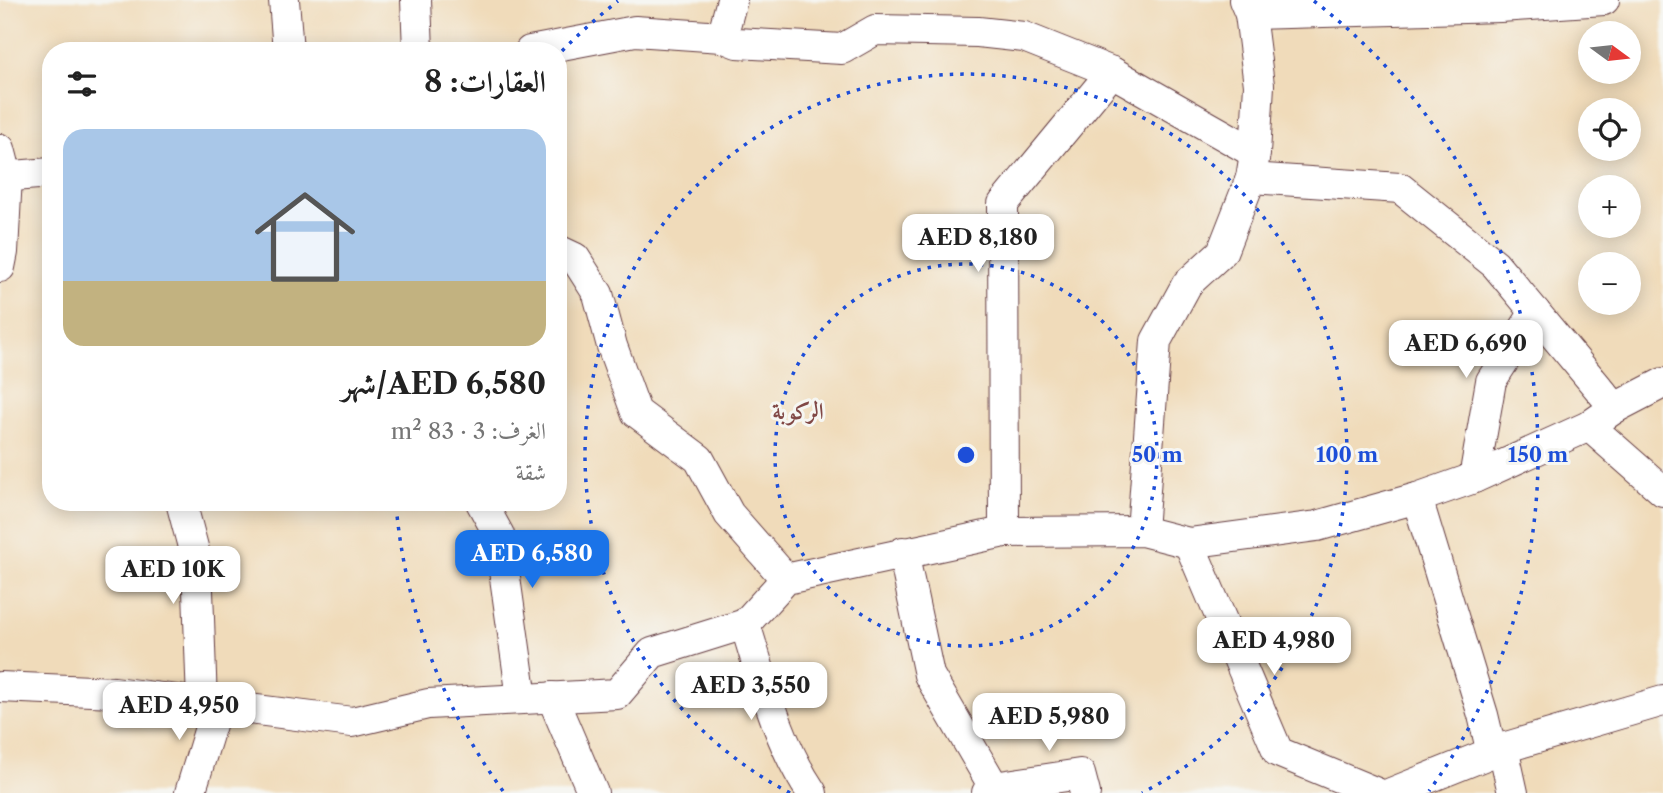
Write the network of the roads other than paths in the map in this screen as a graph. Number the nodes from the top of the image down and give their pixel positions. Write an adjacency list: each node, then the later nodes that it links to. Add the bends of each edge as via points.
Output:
1 (284, 0): 7 (street)
2 (416, 0): 8 (street)
3 (732, 0): 6 (street)
4 (1604, 0): 5 (street, via 1500,7)
5 (1247, 7): 11 (street, via 1259,85)
6 (722, 37): 9 (street, via 635,31); 10 (street, via 737,43 842,49 875,30 978,32 1024,37)
7 (287, 42)
8 (418, 42)
9 (567, 44)
10 (1112, 72): 11 (street); 26 (street, via 1003,204)
11 (1253, 165): 16 (street, via 1400,188 1494,264); 25 (street, via 1222,252 1187,284 1156,341)
12 (2, 167): 13 (street); 15 (street)
13 (42, 172)
14 (567, 254): 29 (street, via 575,258 598,294 636,412 699,459 729,514)
15 (0, 267)
16 (1535, 312): 18 (street); 20 (street, via 1491,381)
17 (1663, 383): 18 (street)
18 (1615, 408): 19 (street)
19 (1589, 426): 20 (street); 21 (street)
20 (1474, 478): 22 (street)
21 (1663, 491)
22 (1417, 498): 27 (street, via 1317,526); 36 (street)
23 (183, 511): 35 (street, via 197,562)
24 (486, 511): 33 (street, via 499,535)
25 (1142, 531): 26 (street); 27 (street)
26 (1004, 532): 28 (street)
27 (1188, 543): 42 (street, via 1278,752)
28 (903, 552): 29 (street); 37 (street, via 929,675)
29 (786, 579): 30 (street)
30 (745, 624): 32 (street, via 652,653 617,694); 40 (street, via 796,770)
31 (0, 687): 35 (street, via 114,692)
32 (552, 697): 33 (street); 39 (street)
33 (522, 698): 35 (street, via 428,704 352,722)
34 (1663, 701): 36 (street)
35 (209, 704): 38 (street)
36 (1497, 750): 43 (street); 44 (street)
37 (991, 790): 41 (street, via 1080,774)
38 (190, 793)
39 (593, 793)
40 (811, 793)
41 (1085, 793)
42 (1377, 793)
43 (1391, 793)
44 (1513, 793)

